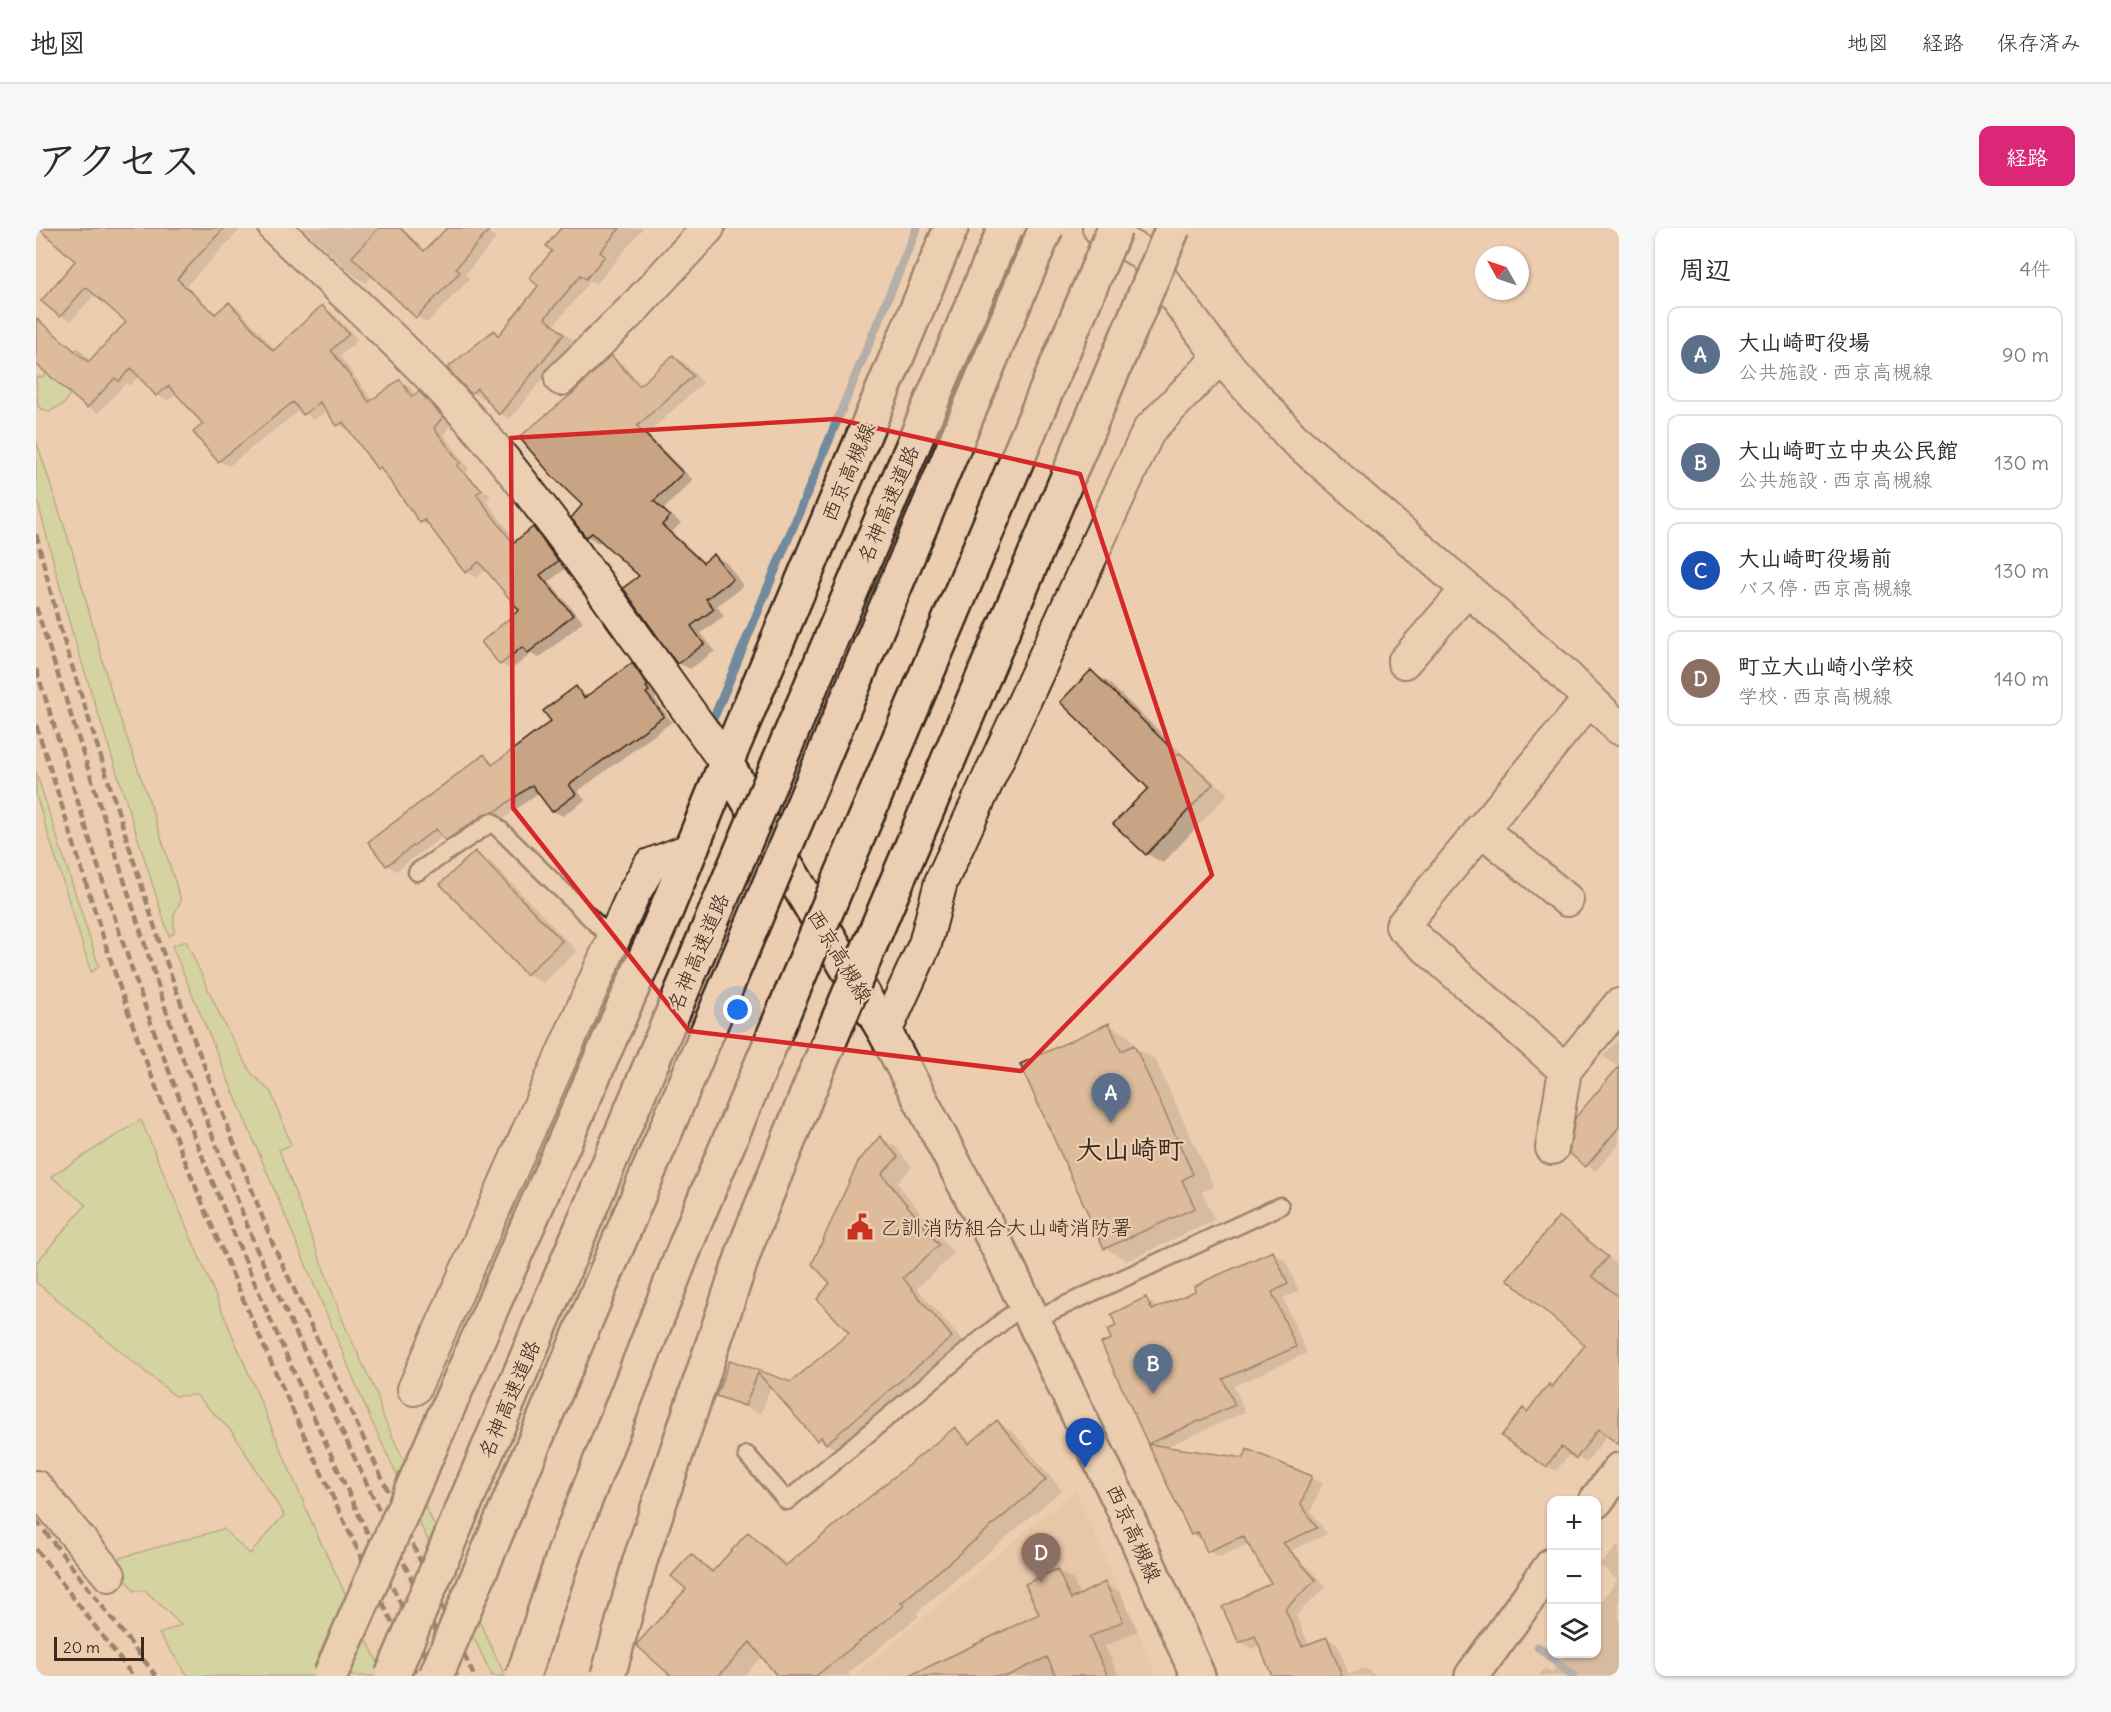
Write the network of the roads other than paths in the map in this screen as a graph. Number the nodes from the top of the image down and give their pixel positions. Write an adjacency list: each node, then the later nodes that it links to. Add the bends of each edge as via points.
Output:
1 (275, 228): 17 (street, via 409,356 489,442 578,554)
2 (708, 228): 12 (street)
3 (951, 228): 17 (main road, 西京高槻線)
4 (1005, 228): 37 (main road, 名神高速道路, bridge)
5 (1046, 228): 38 (main road, 名神高速道路, bridge)
6 (1099, 228): 11 (street, via 1142,252)
7 (1115, 228): 39 (main road, bridge, via 691,1233 565,1551)
8 (1173, 228): 10 (main road, bridge)
9 (1194, 228): 10 (main road, bridge)
10 (1124, 343): 40 (main road, bridge, via 747,1243 651,1528)
11 (1220, 357): 13 (street, via 1292,437); 24 (street, via 1149,430 941,882 926,944)
12 (561, 379)
13 (1467, 590): 14 (street); 15 (street, via 1560,670)
14 (1404, 662)
15 (1588, 701): 16 (street); 18 (street)
16 (1619, 728)
17 (726, 763): 19 (main road); 24 (main road, 西京高槻線)
18 (1481, 829): 21 (street); 25 (street, via 1402,926)
19 (692, 849): 22 (street, via 650,865); 36 (main road, bridge)
20 (417, 872): 22 (lane, via 492,822)
21 (1567, 900)
22 (614, 941): 29 (street)
23 (1619, 1005): 25 (street)
24 (885, 1032): 28 (main road, 西京高槻線)
25 (1565, 1070): 26 (street)
26 (1552, 1148)
27 (1280, 1206): 28 (lane)
28 (1032, 1313): 30 (lane, via 1008,1317 787,1501); 41 (main road, 西京高槻線)
29 (414, 1389)
30 (747, 1455)
31 (1619, 1470): 33 (main road)
32 (36, 1487): 35 (street)
33 (1600, 1496)
34 (1547, 1570): 42 (main road)
35 (109, 1575)
36 (330, 1676)
37 (392, 1676)
38 (436, 1676)
39 (523, 1676)
40 (608, 1676)
41 (1198, 1676)
42 (1472, 1676)

